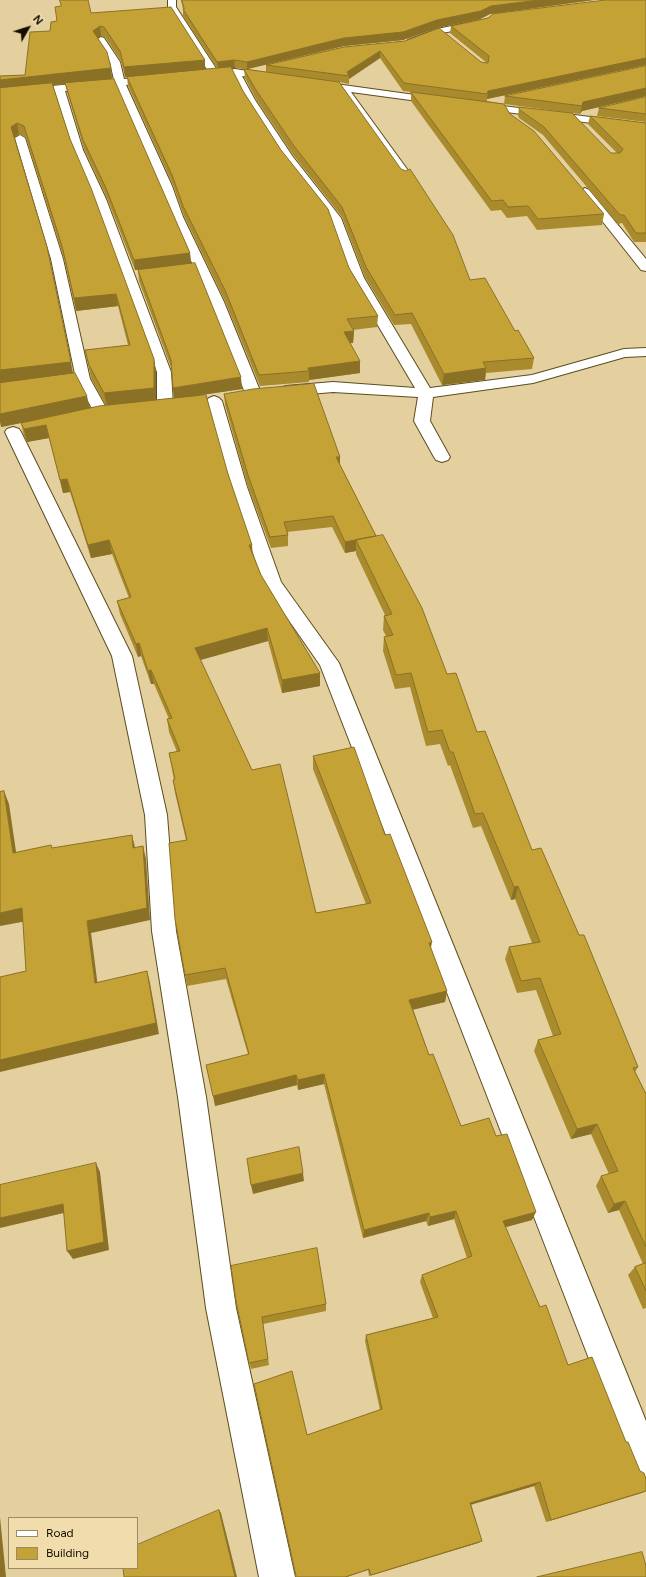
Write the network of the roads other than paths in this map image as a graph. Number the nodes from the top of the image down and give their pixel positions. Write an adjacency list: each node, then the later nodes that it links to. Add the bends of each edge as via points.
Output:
1 (172, 0): 9 (street, via 172,7)
2 (490, 18): 3 (street, via 484,22)
3 (440, 31): 4 (street); 6 (street)
4 (450, 39)
5 (101, 40): 14 (street, via 116,62)
6 (404, 44)
7 (267, 67): 8 (street)
8 (240, 72): 9 (street); 12 (street); 37 (street, via 250,100 289,160 335,218 357,278)
9 (214, 73): 10 (street)
10 (190, 76)
11 (167, 78): 14 (street)
12 (282, 79)
13 (304, 82): 15 (street)
14 (120, 83): 16 (street); 30 (street)
15 (343, 88): 18 (street); 27 (street)
16 (59, 89): 17 (street); 33 (street, via 78,150)
17 (0, 94)
18 (452, 102)
19 (471, 105): 20 (street)
20 (507, 105): 22 (street); 23 (street)
21 (602, 110): 22 (street)
22 (573, 117): 24 (street); 25 (street)
23 (514, 121)
24 (646, 127)
25 (588, 132)
26 (20, 138): 35 (street, via 57,259)
27 (406, 176)
28 (579, 186): 29 (street)
29 (646, 267)
30 (201, 268): 31 (street); 38 (street, via 217,302)
31 (187, 270)
32 (143, 275): 33 (street)
33 (129, 277): 39 (street, via 164,372)
34 (646, 352): 37 (street, via 624,353 533,380)
35 (83, 379): 36 (street); 40 (street)
36 (68, 381)
37 (426, 393): 38 (street, via 333,387); 42 (street, via 422,421)
38 (240, 397): 43 (street, via 239,487 272,583 329,663)
39 (165, 406)
40 (100, 414)
41 (14, 432): 44 (street, via 122,656 156,814 164,931 192,1097 221,1308)
42 (442, 457)
43 (646, 1462)
44 (277, 1577)

